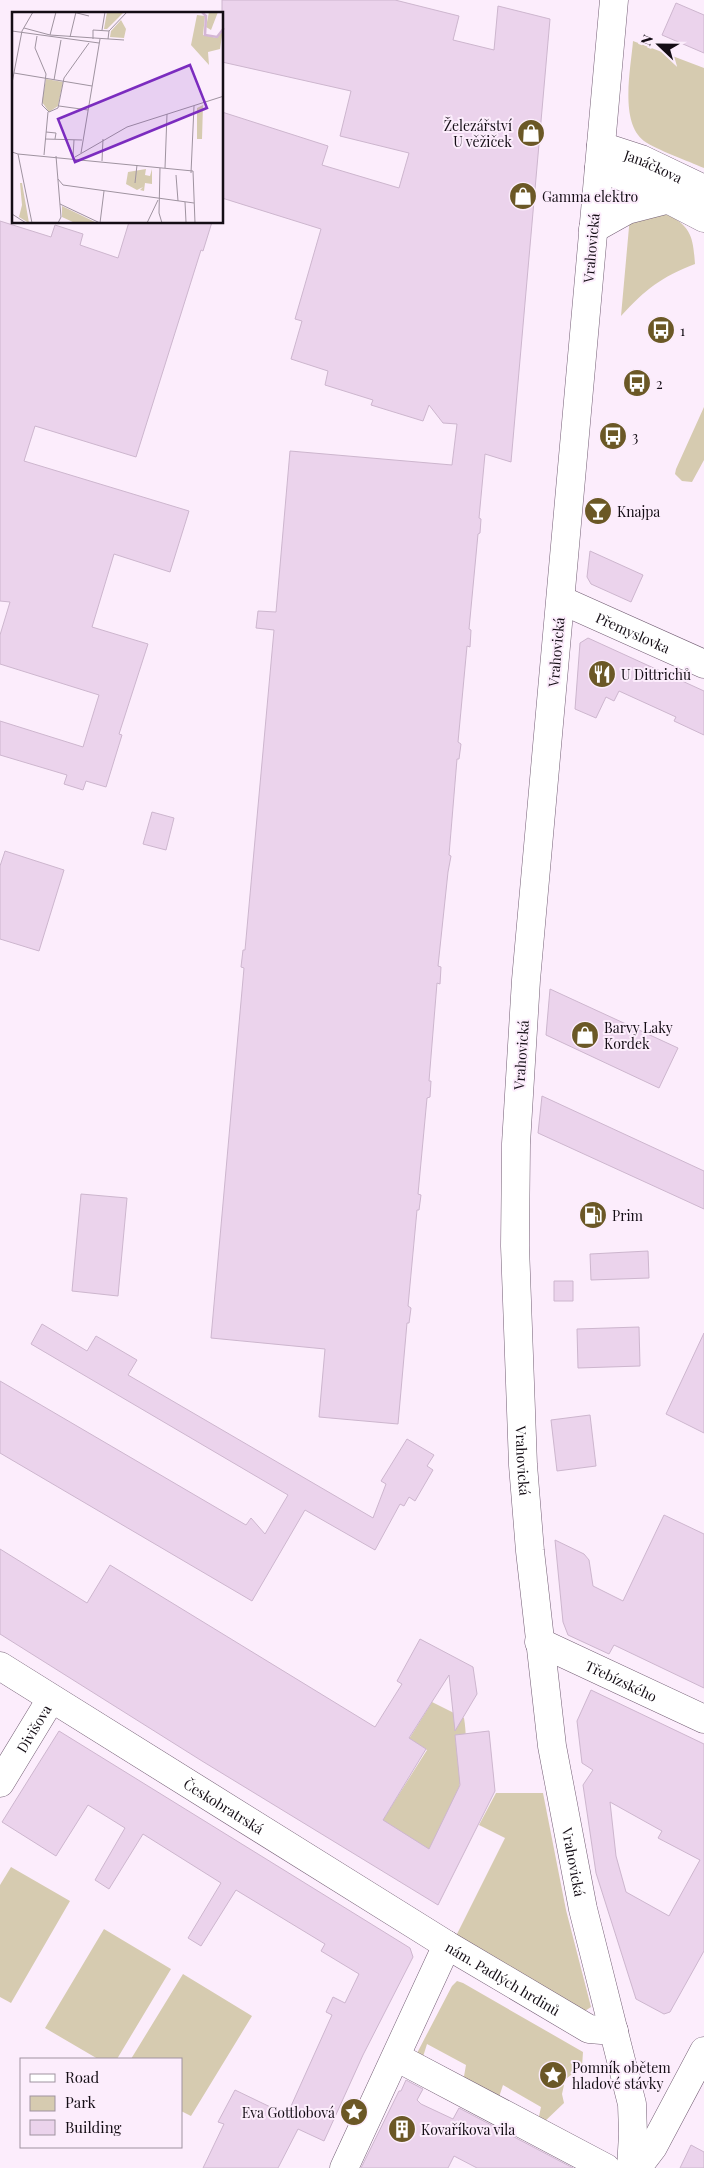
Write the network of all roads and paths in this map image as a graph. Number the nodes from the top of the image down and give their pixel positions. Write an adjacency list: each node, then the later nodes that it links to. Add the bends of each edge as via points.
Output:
1 (614, 0): 2 (street, Vrahovická)
2 (600, 157): 3 (street, Janáčkova, via 641,159); 4 (street, Janáčkova); 6 (street, Vrahovická)
3 (704, 189)
4 (666, 200): 5 (street, Janáčkova); 6 (street, Janáčkova, via 626,210)
5 (704, 218)
6 (593, 229): 7 (street, Vrahovická)
7 (560, 600): 8 (street, Přemyslovka); 9 (street, Vrahovická, via 526,980 516,1144 518,1378)
8 (704, 664)
9 (539, 1642): 12 (street, Třebízského); 15 (street, Vrahovická, via 552,1746 573,1863)
10 (0, 1666): 11 (street, Českobratrská)
11 (51, 1699): 13 (street, Divišova); 14 (street, Českobratrská)
12 (704, 1719)
13 (0, 1783)
14 (447, 1945): 15 (street, nám. Padlých hrdinů, via 589,2029); 17 (street, nám. Padlých hrdinů)
15 (614, 2031): 19 (street, Vrahovická)
16 (704, 2051): 18 (street)
17 (396, 2058): 20 (street, nám. Padlých hrdinů); 21 (street)
18 (691, 2074): 19 (street, via 676,2090 663,2097); 23 (street, via 653,2147)
19 (632, 2104): 22 (street, Vrahovická)
20 (344, 2168)
21 (606, 2168)
22 (631, 2168)
23 (637, 2168)

